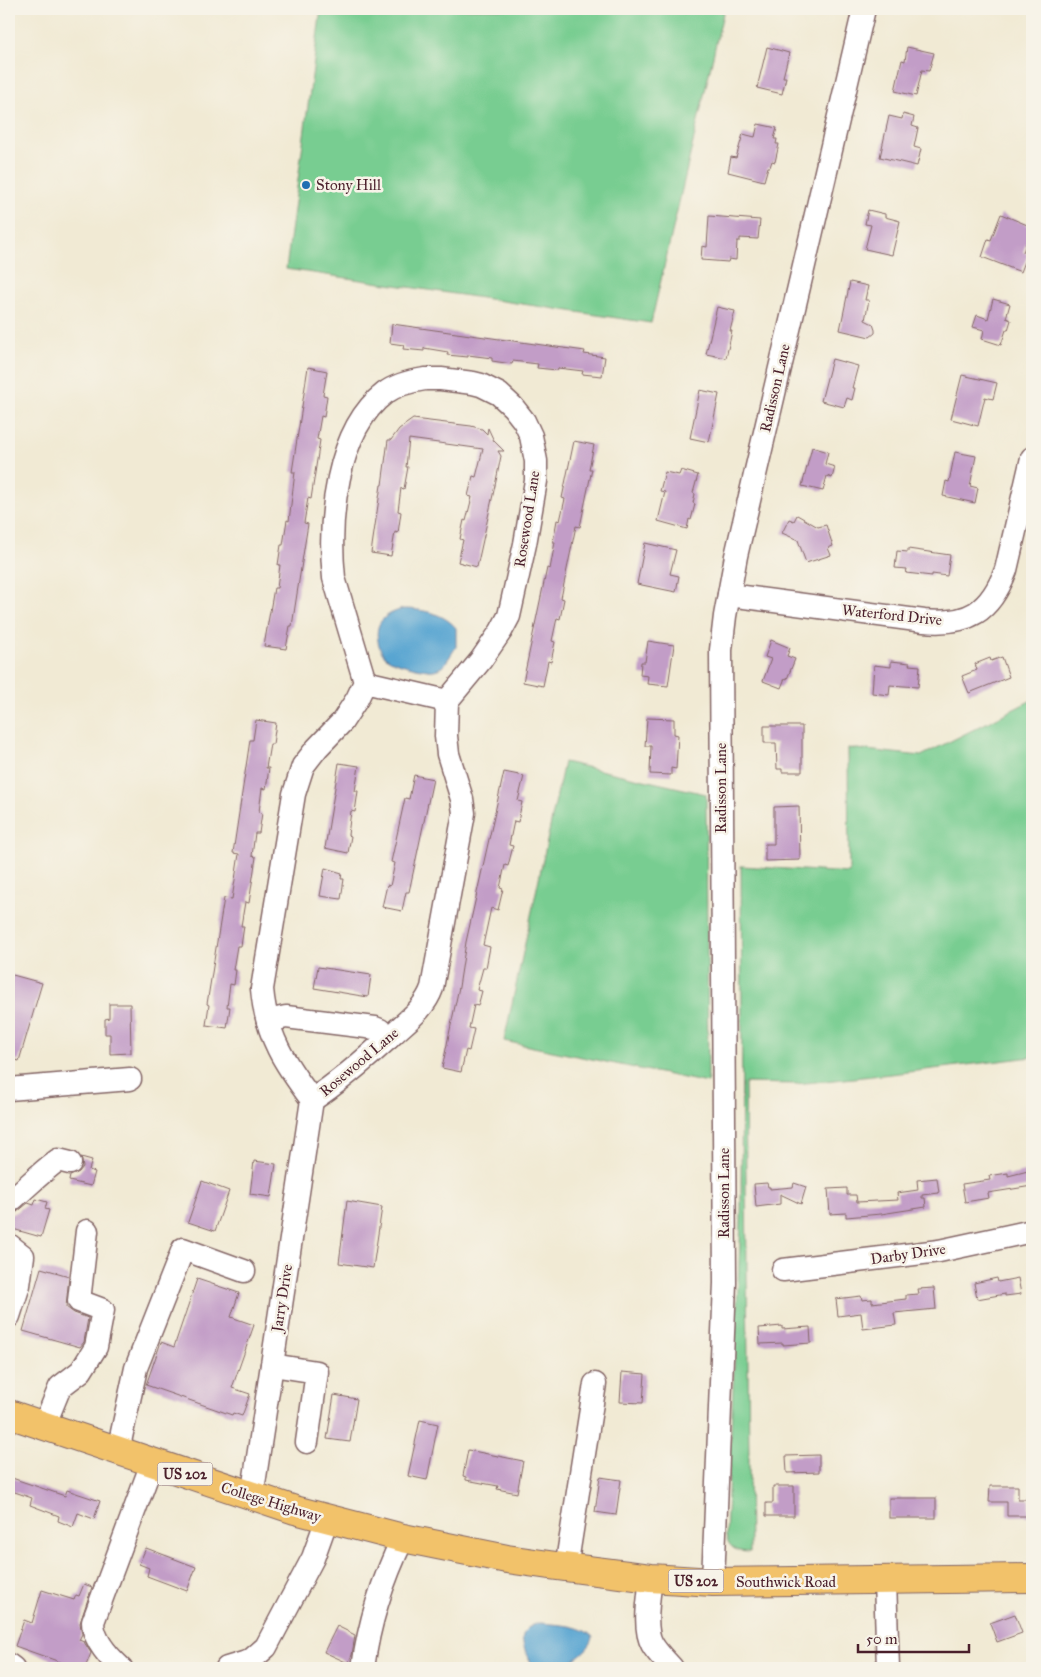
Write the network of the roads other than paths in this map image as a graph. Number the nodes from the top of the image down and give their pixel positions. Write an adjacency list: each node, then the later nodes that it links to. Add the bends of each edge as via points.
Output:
1 (864, 9): 4 (street, Radisson Lane)
2 (1032, 458): 3 (street, Waterford Drive)
3 (1025, 523): 4 (street, Waterford Drive, via 992,599 969,617 956,621 924,621)
4 (729, 596): 35 (street, Radisson Lane, via 720,667 725,1283)
5 (365, 682): 6 (street); 6 (street, Rosewood Lane, via 338,594 332,562 338,489 349,445 368,411 385,393 398,386 425,378 473,383 499,394 524,421 534,445 536,481 508,616 481,660); 7 (street, Rosewood Lane, via 342,722 303,766 294,794 262,989)
6 (447, 701): 8 (street, Rosewood Lane, via 446,736 462,800 462,829 432,988 419,1010)
7 (268, 1021): 8 (street, via 286,1016 375,1028); 11 (street, Rosewood Lane, via 282,1057)
8 (389, 1038): 11 (street, Rosewood Lane, via 331,1088)
9 (130, 1079): 10 (street)
10 (9, 1089)
11 (312, 1100): 20 (street, Jarry Drive)
12 (70, 1163): 13 (street, via 58,1160)
13 (9, 1202)
14 (87, 1231): 23 (street, via 79,1301 103,1310 96,1347 81,1371 60,1387)
15 (1032, 1231): 17 (street, Darby Drive, via 939,1251)
16 (9, 1245): 19 (street, via 23,1256 19,1285)
17 (783, 1270)
18 (244, 1271): 25 (street, via 182,1249 136,1368)
19 (9, 1316)
20 (272, 1365): 24 (street, via 317,1372); 27 (street, Jarry Drive)
21 (595, 1384): 31 (street)
22 (9, 1414): 23 (highway, College Highway / US 202)
23 (44, 1426): 25 (highway, College Highway / US 202)
24 (308, 1442)
25 (118, 1452): 26 (highway, College Highway / US 202)
26 (152, 1463): 27 (highway, College Highway / US 202); 38 (street, via 93,1622 94,1631 106,1652)
27 (252, 1496): 28 (highway, College Highway / US 202)
28 (327, 1519): 29 (highway, College Highway / US 202); 39 (street, via 313,1558 266,1647 250,1661)
29 (364, 1528): 30 (highway, Southwick Road / US 202)
30 (404, 1538): 31 (highway, Southwick Road / US 202); 40 (street, via 379,1595)
31 (566, 1568): 32 (highway, Southwick Road / US 202)
32 (651, 1578): 35 (highway, Southwick Road / US 202); 41 (street, via 649,1637)
33 (1032, 1578): 34 (highway, Southwick Road / US 202)
34 (885, 1581): 35 (highway, Southwick Road / US 202); 42 (street)
35 (713, 1582)
36 (9, 1665): 37 (street)
37 (12, 1668)
38 (121, 1668)
39 (227, 1668)
40 (363, 1668)
41 (672, 1668)
42 (888, 1668)

